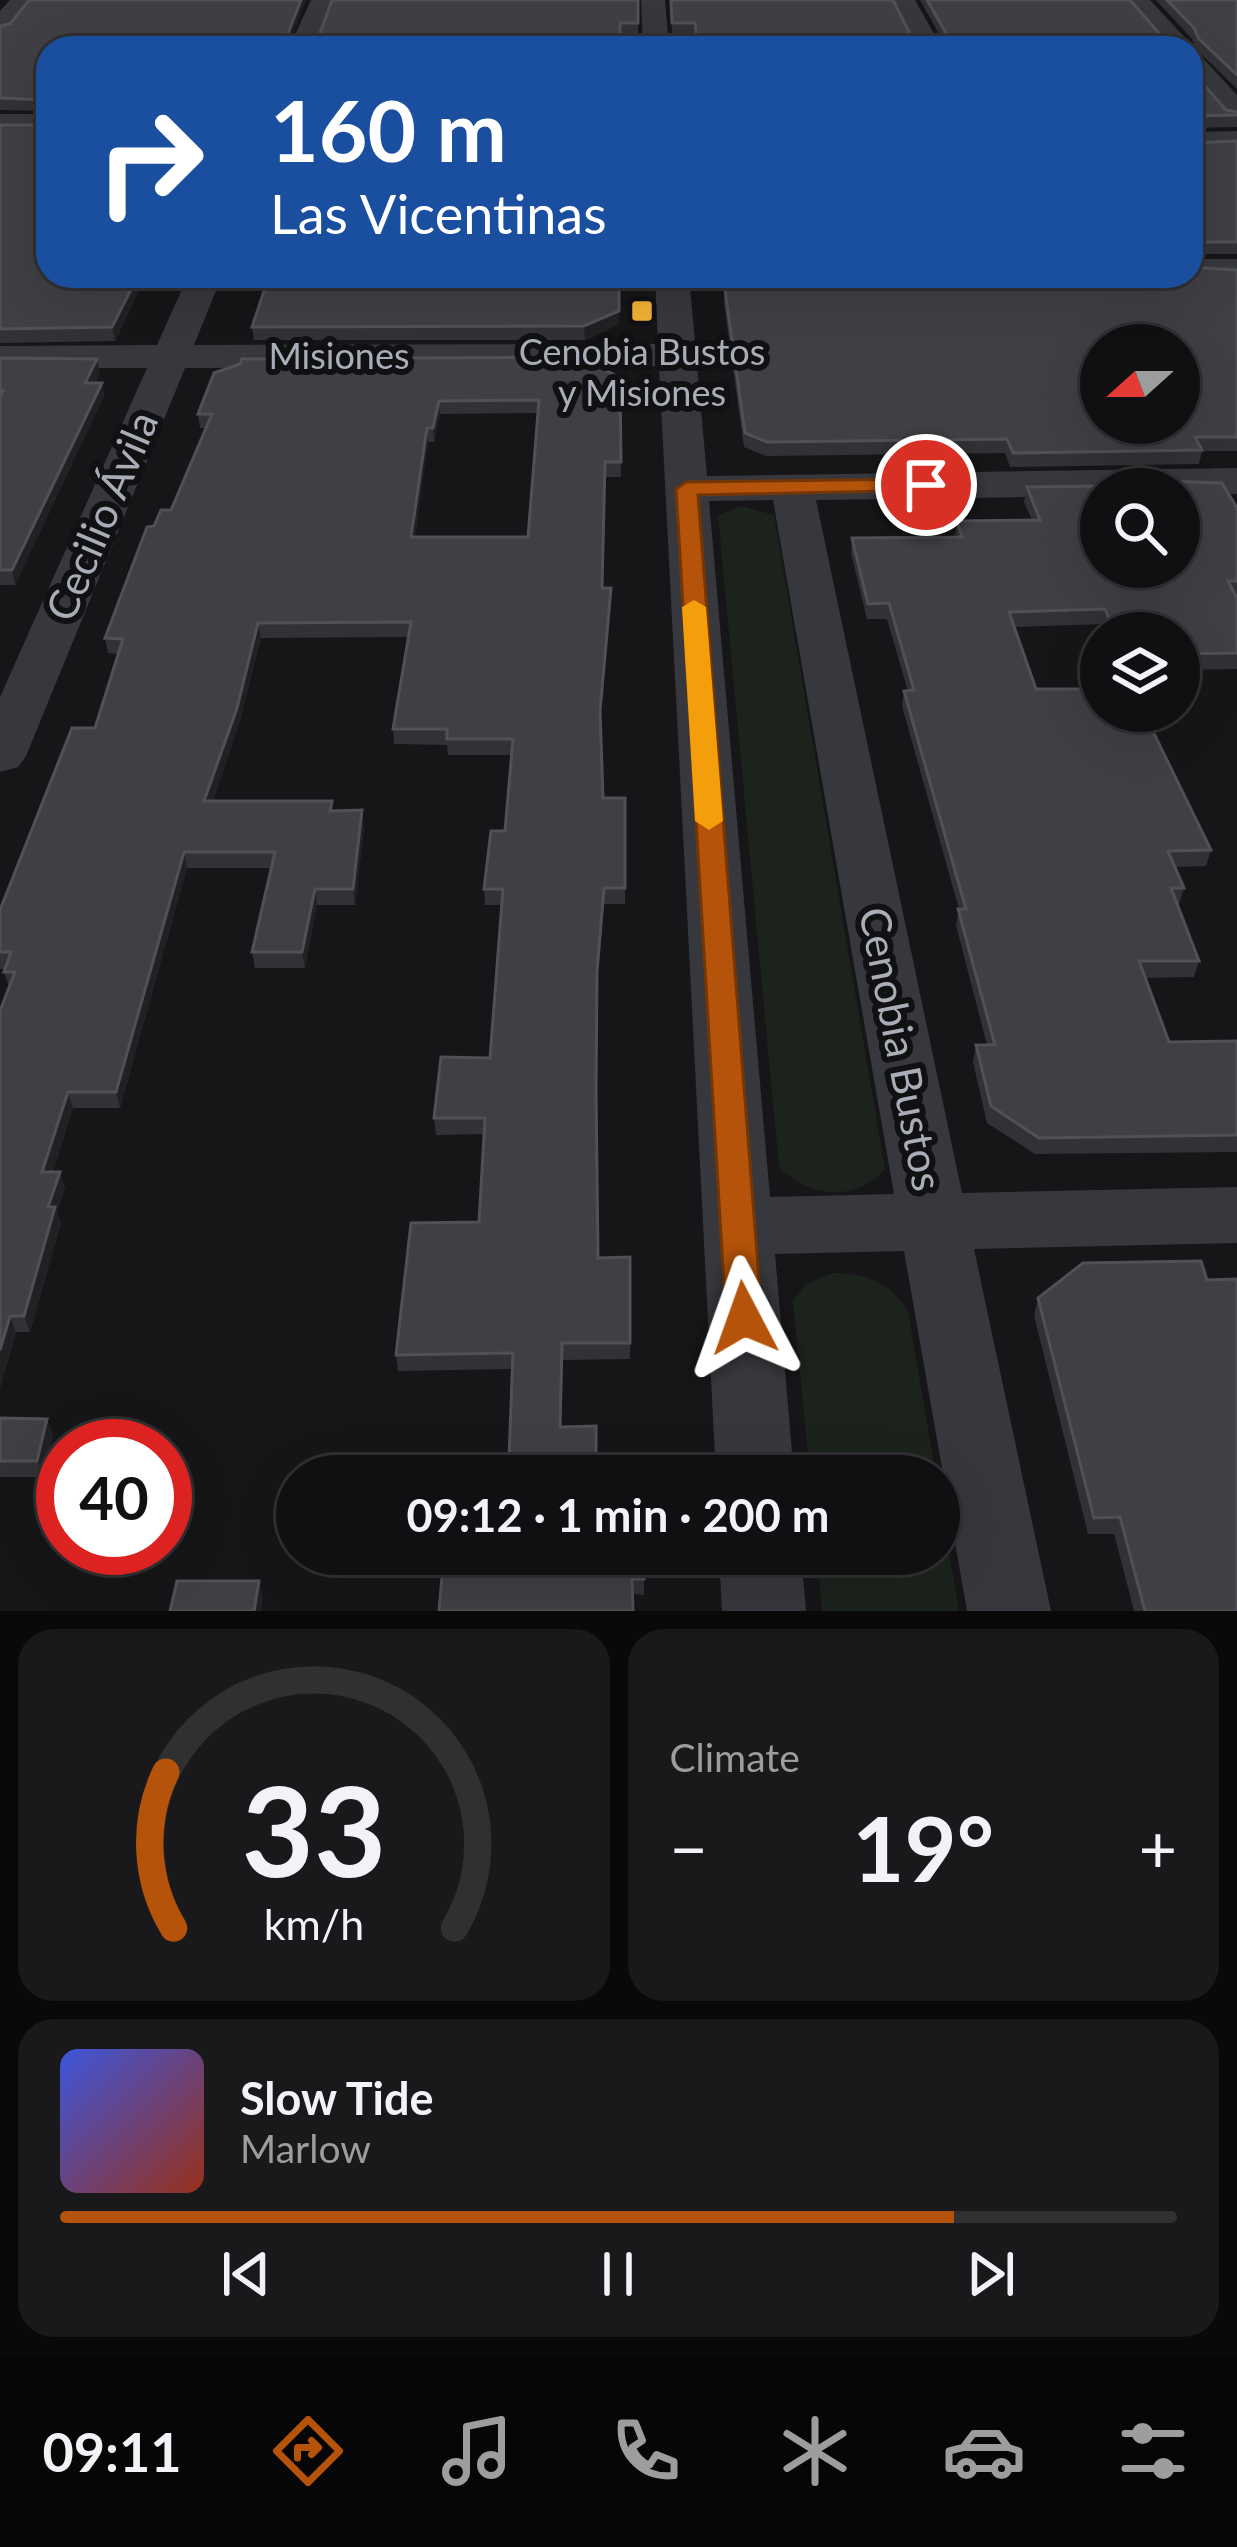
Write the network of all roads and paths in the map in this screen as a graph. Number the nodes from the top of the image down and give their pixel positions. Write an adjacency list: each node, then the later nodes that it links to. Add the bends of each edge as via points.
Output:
1 (23, 0): 6 (street)
2 (322, 0): 7 (street)
3 (653, 0): 8 (street)
4 (903, 0): 9 (street)
5 (1137, 0): 10 (street)
6 (0, 26)
7 (307, 36)
8 (655, 36)
9 (922, 36)
10 (1169, 36)
11 (1217, 44): 12 (street)
12 (1203, 47)
13 (1203, 74): 14 (street)
14 (1237, 112)
15 (36, 122): 16 (street)
16 (0, 123)
17 (1237, 140): 18 (street)
18 (1203, 141)
19 (1237, 268): 20 (street)
20 (1203, 269)
21 (200, 288): 24 (street, Cecilio Ávila)
22 (673, 288): 23 (street)
23 (677, 355): 24 (street, Misiones); 28 (street)
24 (170, 356): 25 (street, Misiones); 29 (street, Cecilio Ávila)
25 (0, 357)
26 (1237, 481): 27 (street)
27 (792, 487): 28 (street); 31 (street, Cenobia Bustos)
28 (686, 489): 32 (street)
29 (0, 756)
30 (1237, 1214): 31 (street)
31 (934, 1221): 32 (street); 36 (street, Cenobia Bustos)
32 (737, 1226): 33 (street)
33 (753, 1455)
34 (761, 1575): 35 (street)
35 (764, 1611)
36 (1010, 1611)

